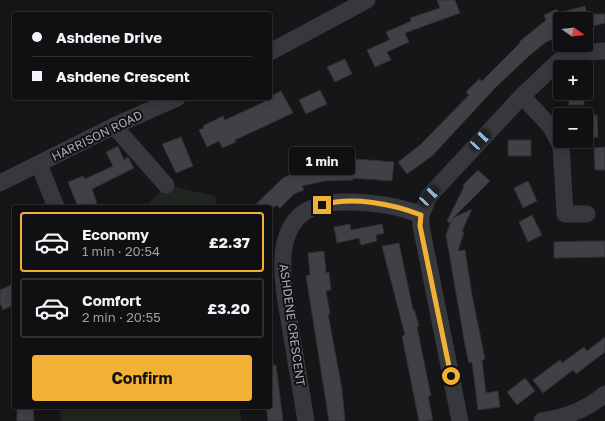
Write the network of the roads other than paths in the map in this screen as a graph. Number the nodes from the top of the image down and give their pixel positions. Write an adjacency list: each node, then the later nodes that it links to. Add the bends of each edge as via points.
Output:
1 (367, 0): 2 (street)
2 (272, 51)
3 (605, 51): 4 (street, via 577,53 567,57 541,76)
4 (522, 96): 11 (street, via 551,127 561,146 565,214); 12 (street, via 429,196)
5 (172, 100): 6 (street, HARRISON ROAD)
6 (114, 126): 7 (street, HARRISON ROAD); 9 (street)
7 (39, 164): 8 (street, HARRISON ROAD); 10 (street)
8 (0, 183)
9 (166, 185)
10 (55, 205)
11 (587, 214)
12 (421, 215): 14 (street, ASHDENE CRESCENT, via 389,206 330,202 302,214 290,227 284,242 283,282); 15 (street, via 420,226)
13 (605, 394): 16 (street, via 592,405 564,418)
14 (306, 421)
15 (460, 421)
16 (542, 421)

